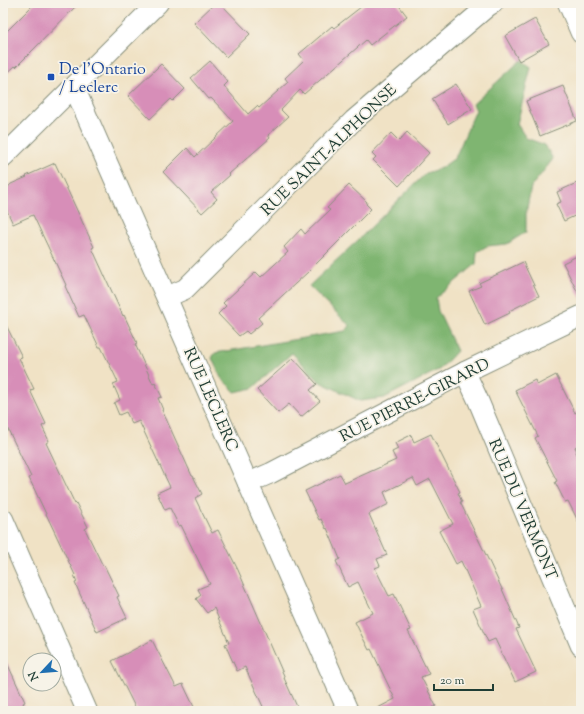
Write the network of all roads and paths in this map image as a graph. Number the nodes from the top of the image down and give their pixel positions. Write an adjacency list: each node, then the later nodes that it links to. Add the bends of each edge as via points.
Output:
1 (158, 3): 5 (street)
2 (493, 3): 7 (street, RUE SAINT-ALPHONSE, via 354,120 185,289)
3 (568, 3): 4 (street)
4 (581, 33)
5 (74, 88): 6 (street); 7 (street, RUE LECLERC)
6 (3, 157)
7 (167, 298): 10 (street, RUE LECLERC)
8 (581, 316): 9 (street, RUE PIERRE-GIRARD)
9 (465, 372): 10 (street, RUE PIERRE-GIRARD); 12 (street, RUE DU VERMONT)
10 (248, 483): 14 (street, RUE LECLERC)
11 (3, 519): 13 (street)
12 (581, 646)
13 (87, 711)
14 (348, 711)

